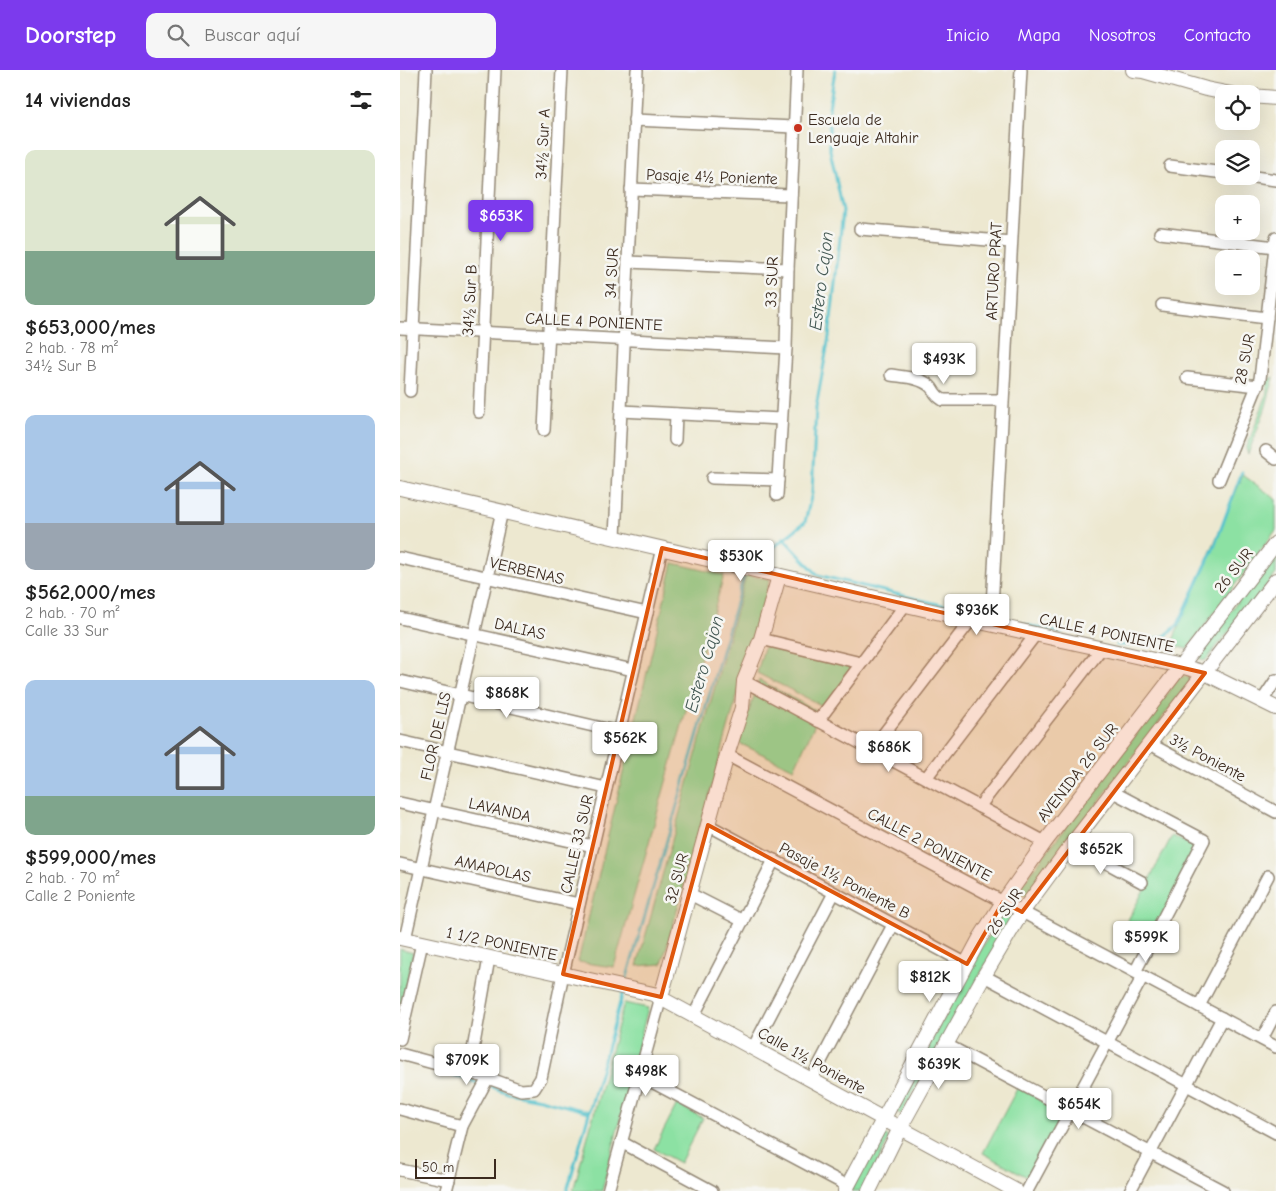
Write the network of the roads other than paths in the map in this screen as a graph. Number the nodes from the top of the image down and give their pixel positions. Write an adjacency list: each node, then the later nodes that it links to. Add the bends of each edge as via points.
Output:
1 (426, 70): 28 (street)
2 (495, 70): 29 (street, 34½ Sur B)
3 (562, 70): 30 (street, 34½ Sur A)
4 (637, 70): 11 (street, 34 SUR)
5 (797, 70): 12 (street, 33 SUR)
6 (1021, 70): 21 (street, ARTURO PRAT)
7 (1133, 70): 8 (street)
8 (1215, 91)
9 (1260, 97): 10 (street)
10 (1276, 98)
11 (634, 120): 12 (street); 17 (street, 34 SUR)
12 (794, 127): 18 (street, 33 SUR)
13 (1170, 166): 14 (street)
14 (1215, 172)
15 (1260, 178): 16 (street)
16 (1276, 180)
17 (631, 189): 18 (street, Pasaje 4½ Poniente); 23 (street, 34 SUR)
18 (791, 195): 24 (street, 33 SUR)
19 (860, 229): 21 (street)
20 (1160, 233): 22 (street)
21 (1011, 242): 37 (street, ARTURO PRAT)
22 (1275, 243): 26 (street, 28 SUR)
23 (628, 262): 24 (street); 31 (street, 34 SUR)
24 (788, 269): 32 (street, 33 SUR)
25 (1162, 305): 26 (street)
26 (1267, 318): 35 (street, 28 SUR)
27 (400, 328): 28 (street, CALLE 4 PONIENTE)
28 (414, 329): 29 (street, CALLE 4 PONIENTE); 36 (street)
29 (484, 332): 30 (street, CALLE 4 PONIENTE); 39 (street, 34½ Sur B)
30 (550, 336): 31 (street, CALLE 4 PONIENTE); 42 (street, 34½ Sur A)
31 (624, 340): 32 (street, CALLE 4 PONIENTE); 38 (street, 34 SUR)
32 (786, 348): 41 (street, 33 SUR)
33 (891, 375): 37 (street, via 915,378 930,386 943,400)
34 (1188, 378): 35 (street)
35 (1258, 386): 48 (street, 28 SUR)
36 (410, 391)
37 (1002, 400): 63 (street, ARTURO PRAT)
38 (621, 411): 40 (street); 52 (street, 34 SUR)
39 (479, 412)
40 (676, 414): 41 (street); 43 (street)
41 (781, 419): 47 (street, 33 SUR)
42 (544, 430)
43 (674, 440)
44 (1266, 451): 45 (street)
45 (1276, 459)
46 (712, 478): 47 (street)
47 (778, 480): 50 (street, 33 SUR)
48 (1219, 480)
49 (400, 488): 51 (street)
50 (777, 495)
51 (502, 511): 52 (street); 57 (street, FLOR DE LIS)
52 (615, 537): 54 (street)
53 (1276, 543): 69 (street, 26 SUR)
54 (662, 548): 56 (street, CALLE 4 PONIENTE); 60 (street, CALLE 33 SUR)
55 (400, 558): 57 (street, VERBENAS)
56 (779, 576): 59 (street, CALLE 4 PONIENTE); 66 (street, 32 SUR)
57 (487, 577): 60 (street, VERBENAS); 65 (street, FLOR DE LIS)
58 (1276, 580): 71 (street)
59 (904, 605): 62 (street, CALLE 4 PONIENTE); 68 (street)
60 (647, 613): 70 (street, CALLE 33 SUR)
61 (400, 618): 65 (street, DALIAS)
62 (971, 620): 63 (street, CALLE 4 PONIENTE); 82 (street)
63 (991, 625): 64 (street, CALLE 4 PONIENTE)
64 (1036, 634): 67 (street, CALLE 4 PONIENTE); 85 (street)
65 (474, 635): 70 (street, DALIAS); 75 (street, FLOR DE LIS)
66 (761, 639): 68 (street); 74 (street, 32 SUR)
67 (1101, 649): 69 (street, CALLE 4 PONIENTE); 89 (street)
68 (862, 664): 78 (street)
69 (1181, 666): 71 (street, CALLE 4 PONIENTE); 93 (street, AVENIDA 26 SUR)
70 (633, 670): 79 (street, CALLE 33 SUR)
71 (1205, 673): 76 (street, CALLE 4 PONIENTE); 81 (street, 26 SUR)
72 (1276, 680): 76 (street)
73 (400, 681): 75 (street)
74 (744, 681): 78 (street); 84 (street, 32 SUR, via 742,708)
75 (461, 695): 79 (street); 83 (street, FLOR DE LIS)
76 (1262, 701): 77 (street, CALLE 4 PONIENTE)
77 (1276, 708)
78 (818, 721): 82 (street)
79 (619, 732): 86 (street, CALLE 33 SUR)
80 (400, 741): 83 (street)
81 (1150, 744): 87 (street, 26 SUR); 91 (street, 3½ Poniente)
82 (872, 749): 85 (street)
83 (448, 752): 86 (street); 90 (street, FLOR DE LIS)
84 (727, 755): 92 (street, 32 SUR); 103 (street, CALLE 2 PONIENTE)
85 (926, 778): 89 (street)
86 (606, 788): 95 (street, CALLE 33 SUR)
87 (1113, 792): 94 (street, 26 SUR); 113 (street, via 1204,840)
88 (400, 803): 90 (street, LAVANDA)
89 (979, 807): 93 (street)
90 (434, 810): 95 (street, LAVANDA); 98 (street, FLOR DE LIS)
91 (1276, 812)
92 (708, 825): 96 (street, Pasaje 1½ Poniente B); 102 (street, 32 SUR)
93 (1046, 842): 103 (street, AVENIDA 26 SUR)
94 (1072, 844): 100 (street); 105 (street, 26 SUR)
95 (593, 846): 104 (street, CALLE 33 SUR)
96 (774, 860): 101 (street, Pasaje 1½ Poniente B); 106 (street)
97 (400, 864): 98 (street, AMAPOLAS)
98 (421, 869): 104 (street, AMAPOLAS); 108 (street, FLOR DE LIS)
99 (1268, 876): 117 (street)
100 (1142, 882)
101 (834, 893): 107 (street, Pasaje 1½ Poniente B); 126 (street)
102 (690, 894): 106 (street); 116 (street, 32 SUR)
103 (1003, 902): 105 (street, CALLE 2 PONIENTE); 111 (street, 26 SUR)
104 (579, 904): 112 (street, CALLE 33 SUR)
105 (1022, 912): 113 (street, CALLE 2 PONIENTE); 114 (street, 26 SUR)
106 (743, 921): 119 (street)
107 (893, 925): 111 (street, Pasaje 1½ Poniente B); 131 (street)
108 (402, 939): 109 (street, 1 1/2 PONIENTE)
109 (422, 943): 110 (street, 1 1/2 PONIENTE); 121 (street)
110 (489, 958): 112 (street, 1 1/2 PONIENTE); 128 (street)
111 (967, 964): 135 (street, 26 SUR)
112 (563, 974): 115 (street, 1 1/2 PONIENTE); 130 (street, CALLE 33 SUR, via 541,1078 534,1089 522,1090)
113 (1139, 974): 117 (street, CALLE 2 PONIENTE); 123 (street)
114 (984, 976): 123 (street); 124 (street, 26 SUR)
115 (643, 991): 116 (street, Calle 1½ Poniente)
116 (661, 998): 119 (street, Calle 1½ Poniente); 129 (street, 32 SUR)
117 (1200, 1006): 120 (street, CALLE 2 PONIENTE)
118 (1276, 1012): 122 (street)
119 (694, 1015): 126 (street, Calle 1½ Poniente)
120 (1222, 1018): 122 (street, CALLE 2 PONIENTE); 132 (street)
121 (400, 1039)
122 (1262, 1039): 125 (street, CALLE 2 PONIENTE)
123 (1107, 1042): 132 (street); 134 (street)
124 (947, 1045): 134 (street); 137 (street, 26 SUR)
125 (1276, 1047)
126 (753, 1048): 131 (street, Calle 1½ Poniente)
127 (400, 1054): 128 (street)
128 (469, 1073): 130 (street)
129 (639, 1075): 139 (street, 32 SUR); 143 (street)
130 (488, 1078): 136 (street)
131 (811, 1080): 135 (street, Calle 1½ Poniente)
132 (1187, 1085): 138 (street); 140 (street)
133 (400, 1109): 136 (street)
134 (1071, 1110): 140 (street); 148 (street)
135 (883, 1119): 137 (street, Calle 1½ Poniente); 143 (street, 26 SUR)
136 (462, 1126): 142 (street)
137 (900, 1128): 146 (street, 26 SUR); 147 (street, Calle 1½ Poniente)
138 (1276, 1133)
139 (621, 1142): 144 (street, 32 SUR); 145 (street)
140 (1151, 1153): 149 (street); 150 (street)
141 (400, 1170): 142 (street)
142 (447, 1186)
143 (846, 1189)
144 (608, 1191)
145 (712, 1191)
146 (869, 1191)
147 (1016, 1191)
148 (1027, 1191)
149 (1130, 1191)
150 (1223, 1191)

